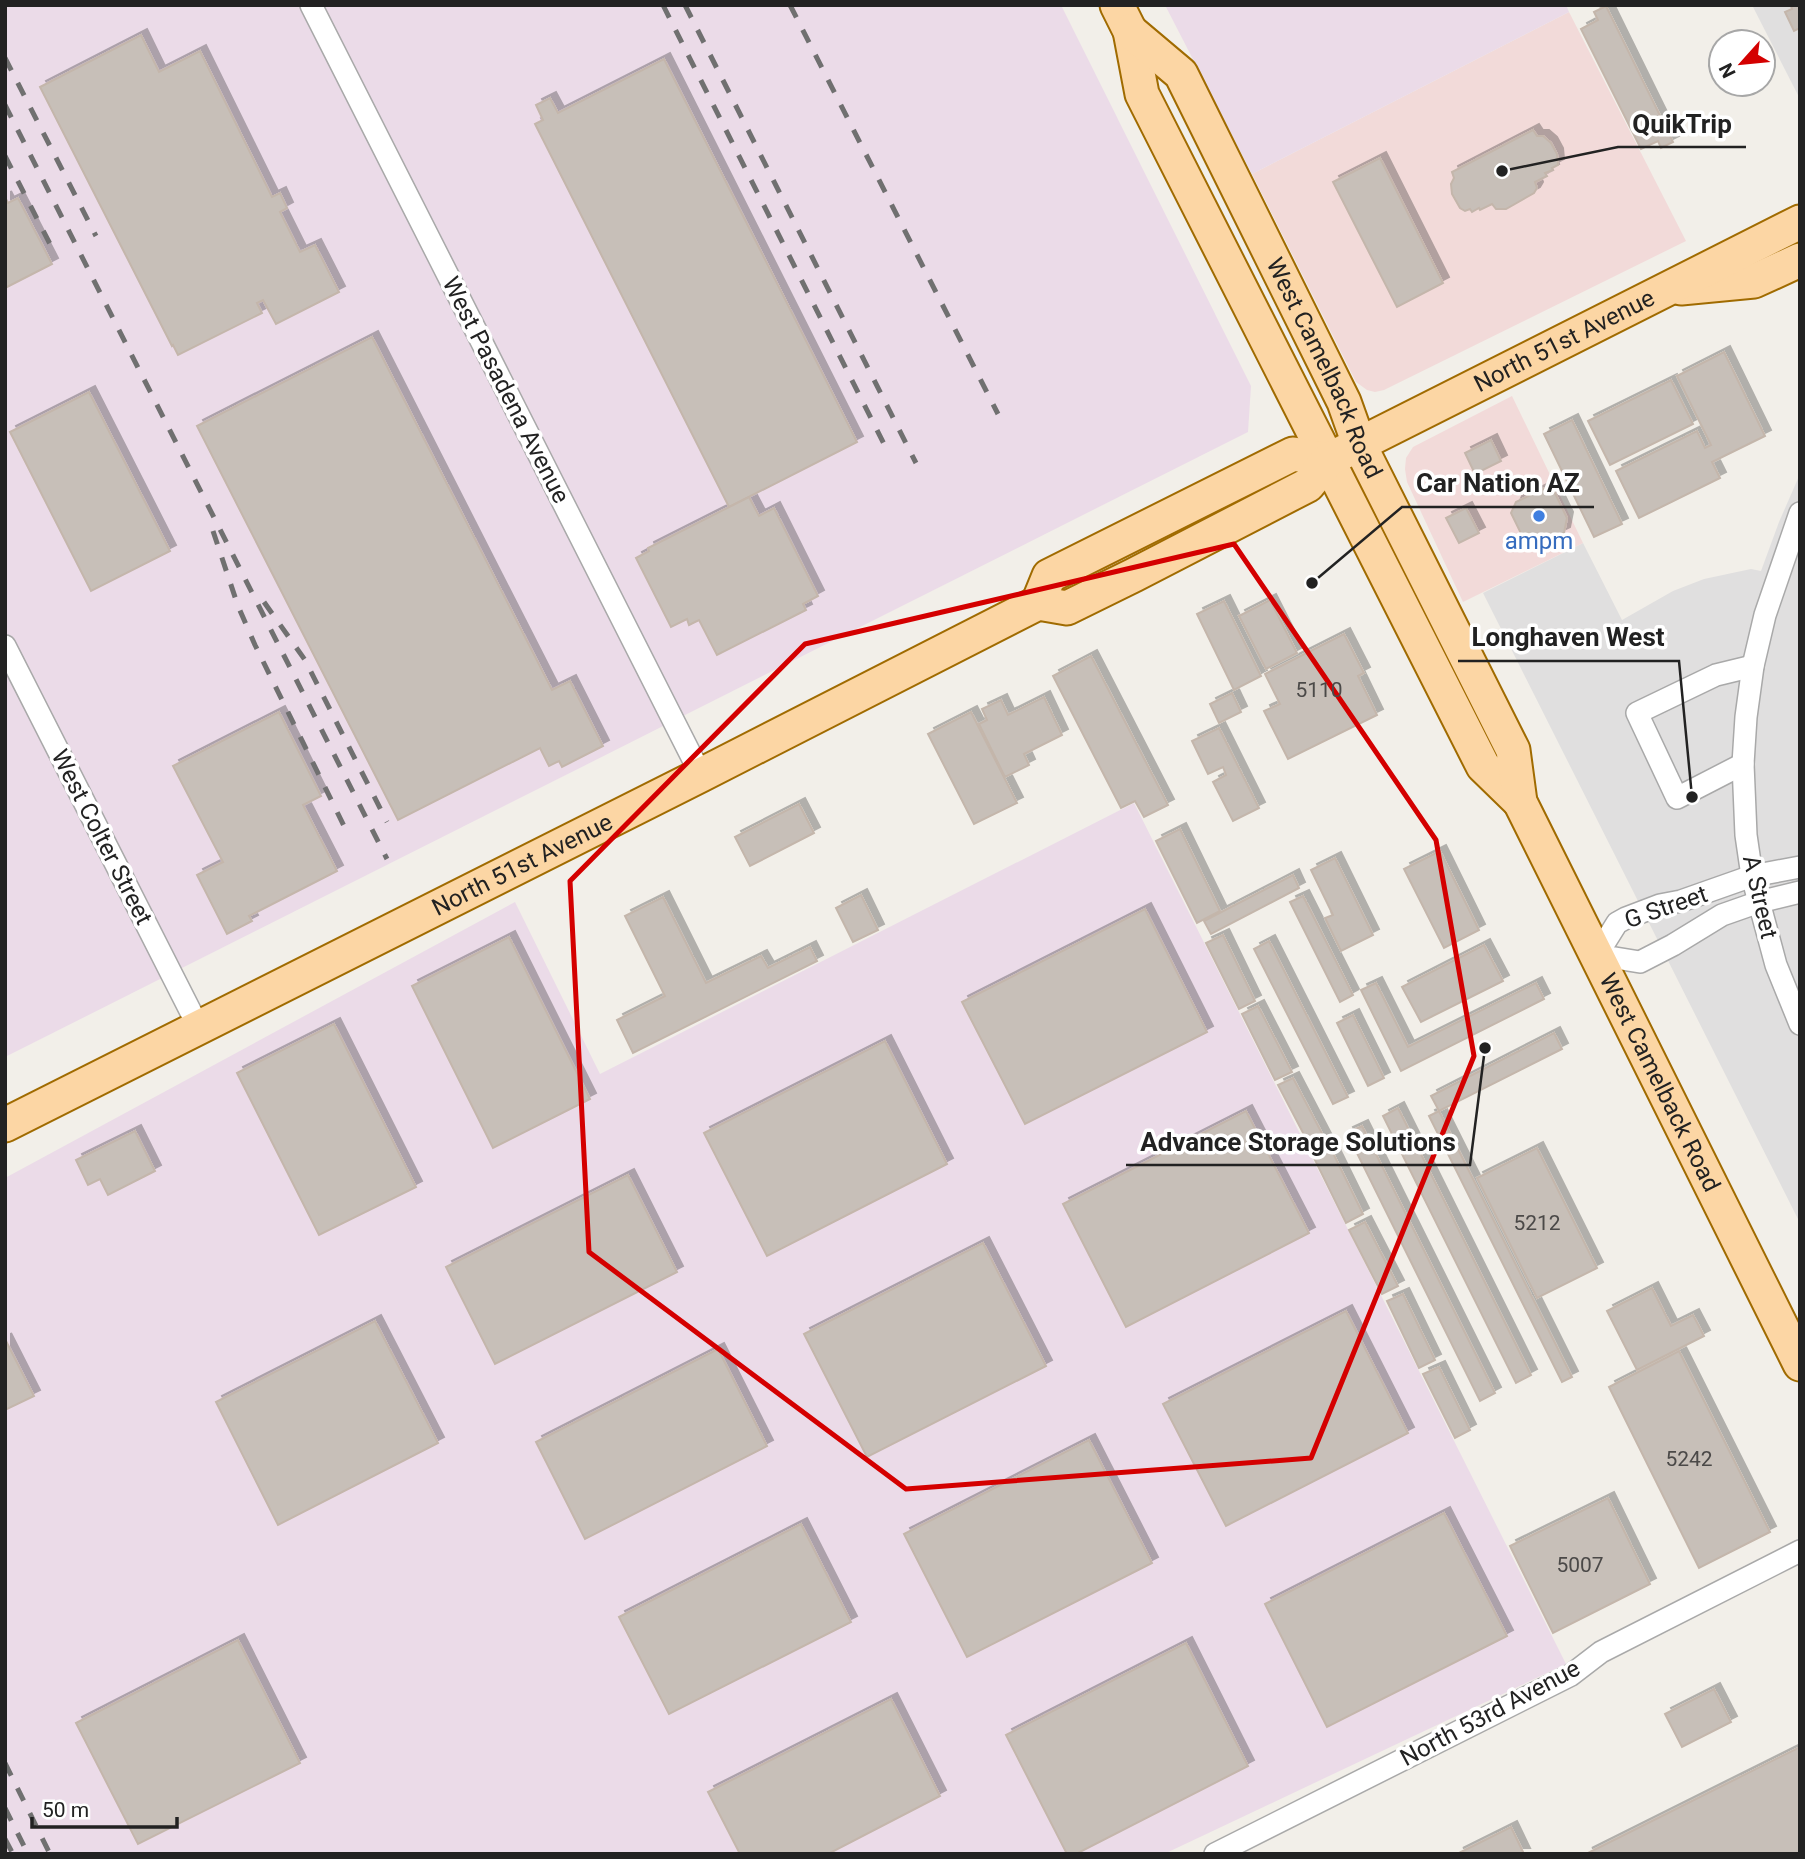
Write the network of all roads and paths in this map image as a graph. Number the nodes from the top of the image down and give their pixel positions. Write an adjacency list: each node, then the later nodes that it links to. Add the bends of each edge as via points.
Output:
1 (311, 5): 12 (street, West Pasadena Avenue)
2 (1124, 18): 6 (main road, West Camelback Road, via 1181,74 1344,402); 7 (main road, West Camelback Road, via 1142,94)
3 (1800, 222): 5 (main road, North 51st Avenue)
4 (1800, 261): 5 (main road, via 1754,281)
5 (1665, 289): 6 (main road, North 51st Avenue)
6 (1359, 444): 7 (main road, North 51st Avenue); 13 (main road, West Camelback Road, via 1513,750)
7 (1328, 460): 12 (main road, North 51st Avenue, via 1308,485 1144,570 1067,608 1038,603); 13 (main road, West Camelback Road, via 1483,766)
8 (1800, 513): 10 (street, A Street, via 1765,615)
9 (5, 646): 20 (street, West Colter Street)
10 (1753, 666): 11 (street, A Street); 11 (street, via 1716,675 1637,713 1676,798)
11 (1743, 764): 15 (street, A Street)
12 (701, 775): 20 (main road, North 51st Avenue)
13 (1520, 802): 18 (main road, West Camelback Road)
14 (1800, 867): 15 (street, G Street)
15 (1752, 876): 17 (street, A Street); 18 (street, G Street, via 1617,923)
16 (1800, 892): 17 (street, G Street)
17 (1759, 902): 18 (street, G Street, via 1722,915 1640,962); 19 (street, A Street, via 1776,965)
18 (1597, 955): 22 (main road, West Camelback Road)
19 (1800, 1024)
20 (199, 1028): 21 (main road, North 51st Avenue)
21 (5, 1125)
22 (1800, 1363)
23 (1800, 1550): 24 (street, North 53rd Avenue, via 1601,1652 1571,1675)
24 (1215, 1854)

